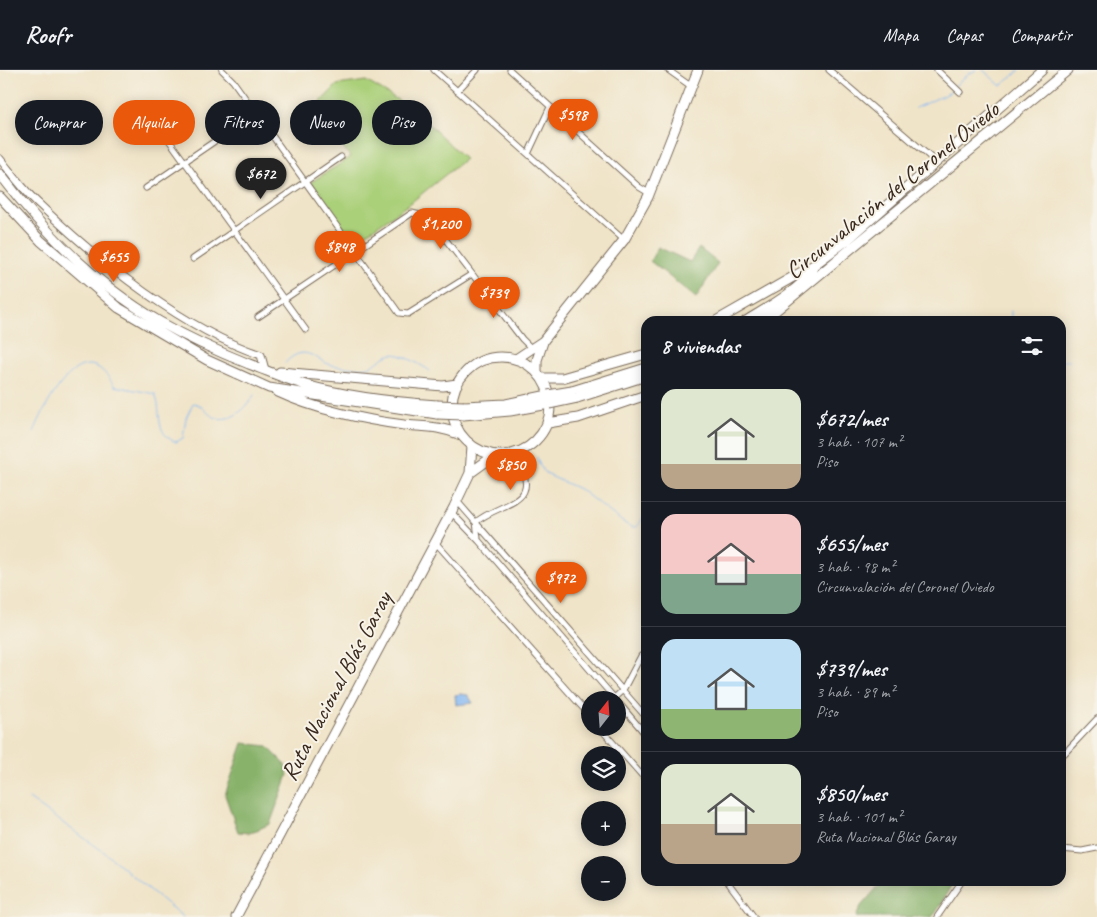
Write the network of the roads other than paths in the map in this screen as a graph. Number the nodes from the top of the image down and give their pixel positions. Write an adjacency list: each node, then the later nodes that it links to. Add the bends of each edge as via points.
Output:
1 (222, 70): 14 (street)
2 (434, 70): 12 (street)
3 (476, 70): 12 (street)
4 (510, 70): 15 (street)
5 (668, 70): 11 (street)
6 (698, 70): 11 (highway)
7 (829, 70): 23 (street)
8 (937, 70): 13 (street)
9 (1042, 70): 23 (highway, Circunvalación del Coronel Oviedo)
10 (1068, 70): 38 (highway, Circunvalación del Coronel Oviedo)
11 (692, 86): 27 (highway)
12 (457, 92): 19 (street)
13 (960, 92)
14 (247, 100)
15 (550, 107): 19 (street); 27 (street)
16 (173, 145): 22 (street)
17 (209, 145): 22 (street)
18 (279, 145): 25 (street)
19 (528, 154): 30 (street)
20 (341, 157): 25 (street)
21 (0, 160): 46 (street, via 38,204 115,270 196,325 261,355)
22 (185, 162): 26 (street); 29 (street)
23 (936, 162): 33 (highway, Circunvalación del Coronel Oviedo, via 846,241)
24 (0, 174): 46 (highway, via 24,206 78,260 124,297 160,322)
25 (305, 182): 29 (street); 31 (street)
26 (146, 188)
27 (649, 193): 30 (highway)
28 (0, 197): 50 (highway, via 41,241 119,308 207,360)
29 (235, 231): 32 (street); 35 (street)
30 (624, 240): 41 (highway)
31 (355, 251): 34 (street, via 412,213 436,227); 34 (street, via 403,315); 35 (street)
32 (193, 259)
33 (814, 264): 36 (highway); 37 (highway, Circunvalación del Coronel Oviedo, via 805,279)
34 (472, 274): 42 (street)
35 (284, 299): 39 (street); 40 (street)
36 (725, 316)
37 (754, 316)
38 (770, 316)
39 (258, 317)
40 (306, 330)
41 (543, 341): 42 (highway); 47 (highway, via 537,360)
42 (532, 349): 44 (highway)
43 (641, 355): 47 (highway, via 562,378)
44 (516, 359): 47 (highway); 49 (highway, via 499,357 482,361 467,370)
45 (641, 370): 51 (highway)
46 (268, 371): 49 (highway, via 443,386); 53 (highway, via 305,385)
47 (539, 375): 54 (highway, via 547,386 551,404)
48 (641, 377): 51 (highway)
49 (457, 384): 55 (highway, via 452,410)
50 (269, 388): 53 (highway); 55 (highway, via 304,404 405,425 444,428)
51 (574, 394): 53 (highway, bridge, via 463,410)
52 (641, 397): 54 (highway, via 578,418)
53 (437, 409)
54 (548, 423): 57 (highway, via 538,440)
55 (461, 434): 56 (highway)
56 (472, 446): 58 (highway); 59 (highway, Ruta Nacional Blás Garay)
57 (514, 454): 58 (highway); 62 (street, via 522,468 525,484 518,500)
58 (495, 455): 59 (highway, Ruta Nacional Blás Garay)
59 (470, 473): 60 (highway, Ruta Nacional Blás Garay)
60 (457, 501): 61 (highway, Ruta Nacional Blás Garay); 63 (street)
61 (451, 512): 65 (street); 66 (highway, Ruta Nacional Blás Garay)
62 (485, 516): 63 (street); 64 (street)
63 (476, 522): 64 (street); 65 (street)
64 (483, 530): 67 (street)
65 (479, 541): 68 (street)
66 (434, 542): 72 (street); 84 (highway, Ruta Nacional Blás Garay)
67 (580, 640): 68 (street); 70 (street)
68 (573, 650): 71 (street)
69 (641, 656): 70 (street)
70 (623, 690): 73 (street)
71 (608, 691)
72 (581, 706)
73 (641, 711)
74 (626, 712): 76 (street)
75 (1097, 719): 78 (street)
76 (641, 729)
77 (607, 736): 79 (street)
78 (1066, 752)
79 (641, 774)
80 (1097, 848): 81 (street)
81 (1066, 849)
82 (731, 886): 85 (street)
83 (959, 886): 86 (street)
84 (236, 917)
85 (754, 917)
86 (937, 917)

